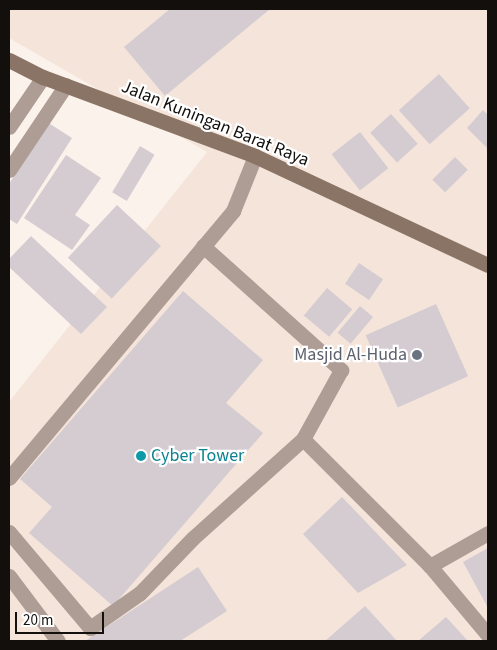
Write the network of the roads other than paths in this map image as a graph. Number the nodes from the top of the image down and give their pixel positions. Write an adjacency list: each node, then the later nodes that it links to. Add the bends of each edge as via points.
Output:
1 (9, 60): 2 (street, Jalan Kuningan Barat Raya)
2 (43, 76): 3 (street, Jalan Kuningan Barat Raya); 4 (street)
3 (66, 85): 5 (street, Jalan Kuningan Barat Raya); 6 (street)
4 (9, 127)
5 (255, 156): 7 (street, via 233,211); 8 (street, Jalan Kuningan Barat Raya)
6 (9, 170)
7 (203, 246): 9 (street, via 342,370); 10 (street)
8 (488, 265)
9 (303, 439): 11 (street, via 193,538 140,593 90,628); 13 (street)
10 (9, 478)
11 (9, 532)
12 (488, 533): 13 (street)
13 (430, 566): 15 (street)
14 (9, 576): 16 (street)
15 (488, 635)
16 (58, 641)

